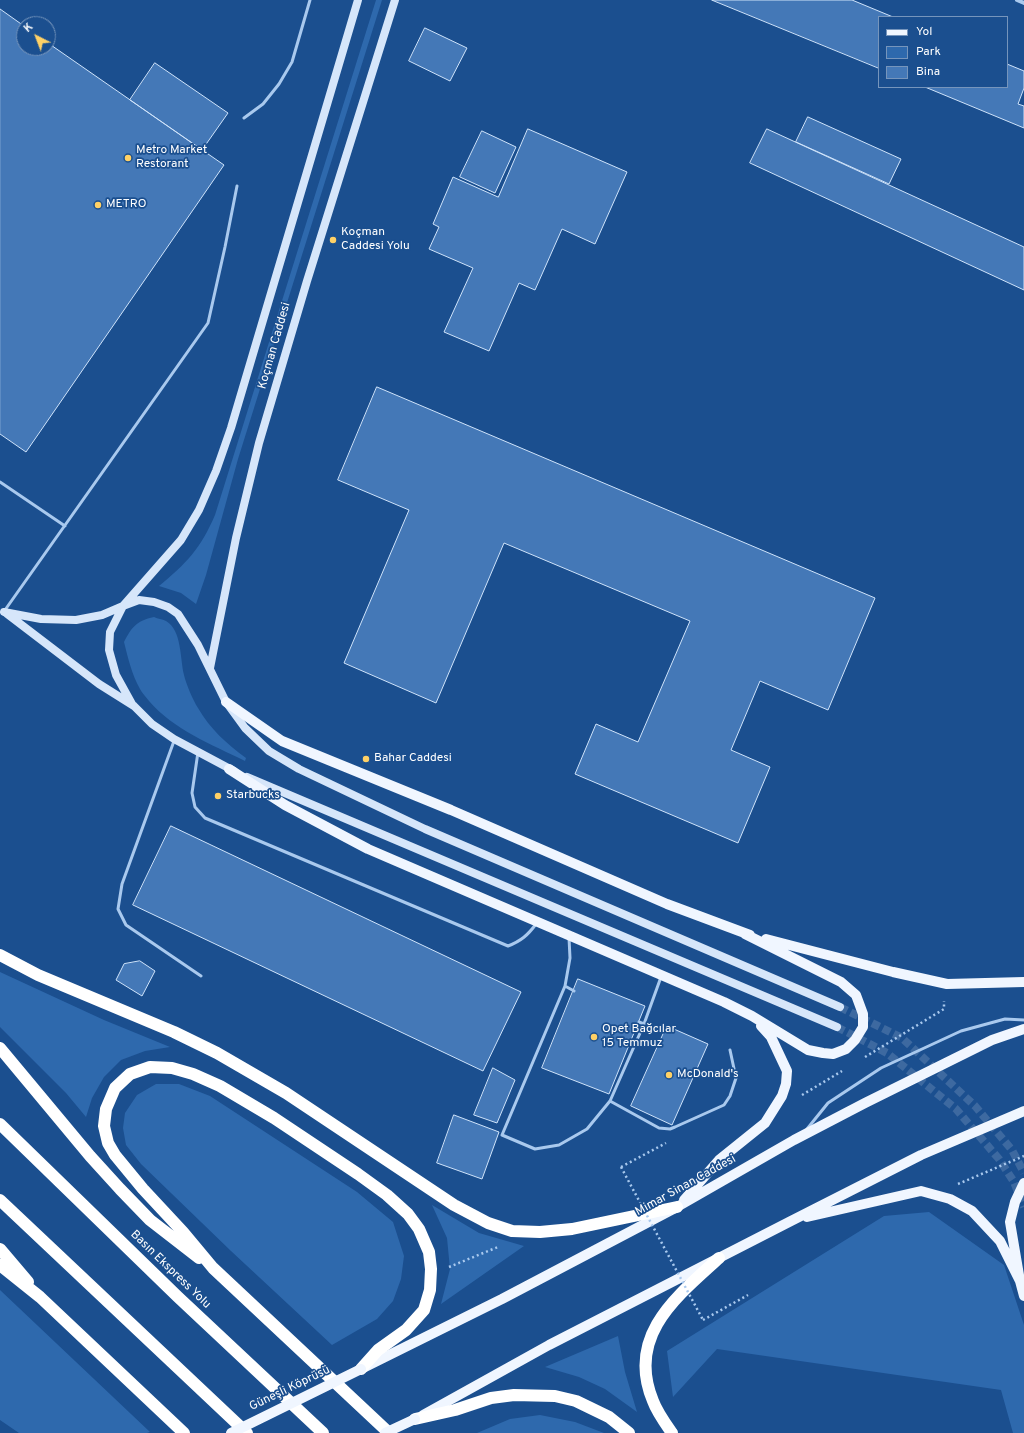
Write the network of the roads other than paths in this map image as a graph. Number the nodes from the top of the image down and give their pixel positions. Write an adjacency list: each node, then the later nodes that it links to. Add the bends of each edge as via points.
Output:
1 (310, 0): 6 (lane, via 292,62 263,104)
2 (358, 0): 10 (main road, Koçman Caddesi, via 216,471 199,510 181,540)
3 (395, 0): 12 (main road, Koçman Caddesi, via 306,281 259,443 236,538)
4 (1017, 0): 5 (street)
5 (1024, 3)
6 (244, 118)
7 (237, 186): 9 (lane, via 208,323)
8 (0, 482): 9 (lane)
9 (66, 526): 11 (lane)
10 (123, 606): 11 (main road, via 102,615 76,620 42,619); 12 (main road, via 140,600 154,602 178,614); 14 (main road, via 110,632 108,650 116,675)
11 (2, 610): 14 (main road, via 99,684)
12 (210, 668): 13 (main road)
13 (226, 702): 19 (main road, via 282,741 451,810 667,904); 27 (main road, via 245,728 269,751 299,769 426,829)
14 (134, 706): 15 (main road, via 152,724)
15 (174, 739): 16 (main road); 23 (lane, via 122,884 118,909 126,925)
16 (198, 752): 17 (main road); 18 (lane, via 192,793 195,807 205,818 508,946 527,936)
17 (229, 769): 18 (main road, via 285,805 368,849); 32 (main road)
18 (537, 922): 20 (main road)
19 (745, 934): 24 (main road, via 947,984); 28 (main road, via 841,982 856,995 863,1014 863,1027 846,1049 833,1054 808,1050)
20 (569, 936): 22 (main road); 25 (lane, via 570,958)
21 (0, 954): 42 (highway, via 38,975 174,1032 217,1053 286,1094 454,1205 488,1223 512,1231 540,1232 572,1229)
22 (662, 975): 28 (main road); 31 (lane)
23 (201, 976)
24 (1024, 982)
25 (565, 986): 26 (lane); 36 (lane, via 502,1135 535,1149 559,1144 586,1129)
26 (574, 991)
27 (840, 1007)
28 (752, 1016): 42 (main road, via 771,1037 787,1071 782,1096 765,1123 719,1160)
29 (1024, 1020): 39 (lane, via 1005,1019 961,1031 881,1068 828,1103)
30 (639, 1022): 31 (lane)
31 (644, 1024): 36 (lane)
32 (837, 1027)
33 (1024, 1028): 39 (main road, Mimar Sinan Caddesi, via 992,1040)
34 (0, 1048): 47 (highway, via 90,1156 150,1220)
35 (730, 1050): 36 (lane, via 736,1078 730,1096 724,1104 675,1127 660,1128)
36 (610, 1101)
37 (1024, 1111): 43 (main road, via 921,1155)
38 (0, 1124): 56 (highway, Basın Ekspress Yolu, via 178,1298)
39 (802, 1136): 42 (main road, Mimar Sinan Caddesi)
40 (1024, 1183): 48 (main road, via 1015,1202 1010,1222)
41 (0, 1200): 55 (highway)
42 (677, 1207): 51 (main road, Mimar Sinan Caddesi, via 502,1299)
43 (791, 1221): 45 (main road); 48 (main road, via 921,1191 950,1199 972,1211 1000,1242)
44 (0, 1249): 50 (highway)
45 (719, 1258): 52 (main road, via 549,1345); 60 (highway, via 685,1288 661,1316 648,1347 645,1359 646,1380 653,1402)
46 (0, 1265): 50 (highway)
47 (213, 1268): 51 (highway, via 143,1189 108,1143 104,1126 106,1110 115,1088 130,1074 150,1067 172,1068 220,1086 274,1118 358,1174 387,1195 420,1229 429,1252 431,1269 430,1290 424,1310 406,1330 378,1350); 58 (highway)
48 (1020, 1281): 49 (main road)
49 (1024, 1296)
50 (40, 1297): 53 (highway)
51 (361, 1368): 54 (main road, Güneşli Köprüsü, bridge)
52 (415, 1419): 57 (main road, bridge); 59 (highway, via 514,1394 555,1396 576,1401 608,1417)
53 (184, 1433)
54 (231, 1433)
55 (247, 1433)
56 (323, 1433)
57 (385, 1433)
58 (389, 1433)
59 (629, 1433)
60 (672, 1433)

